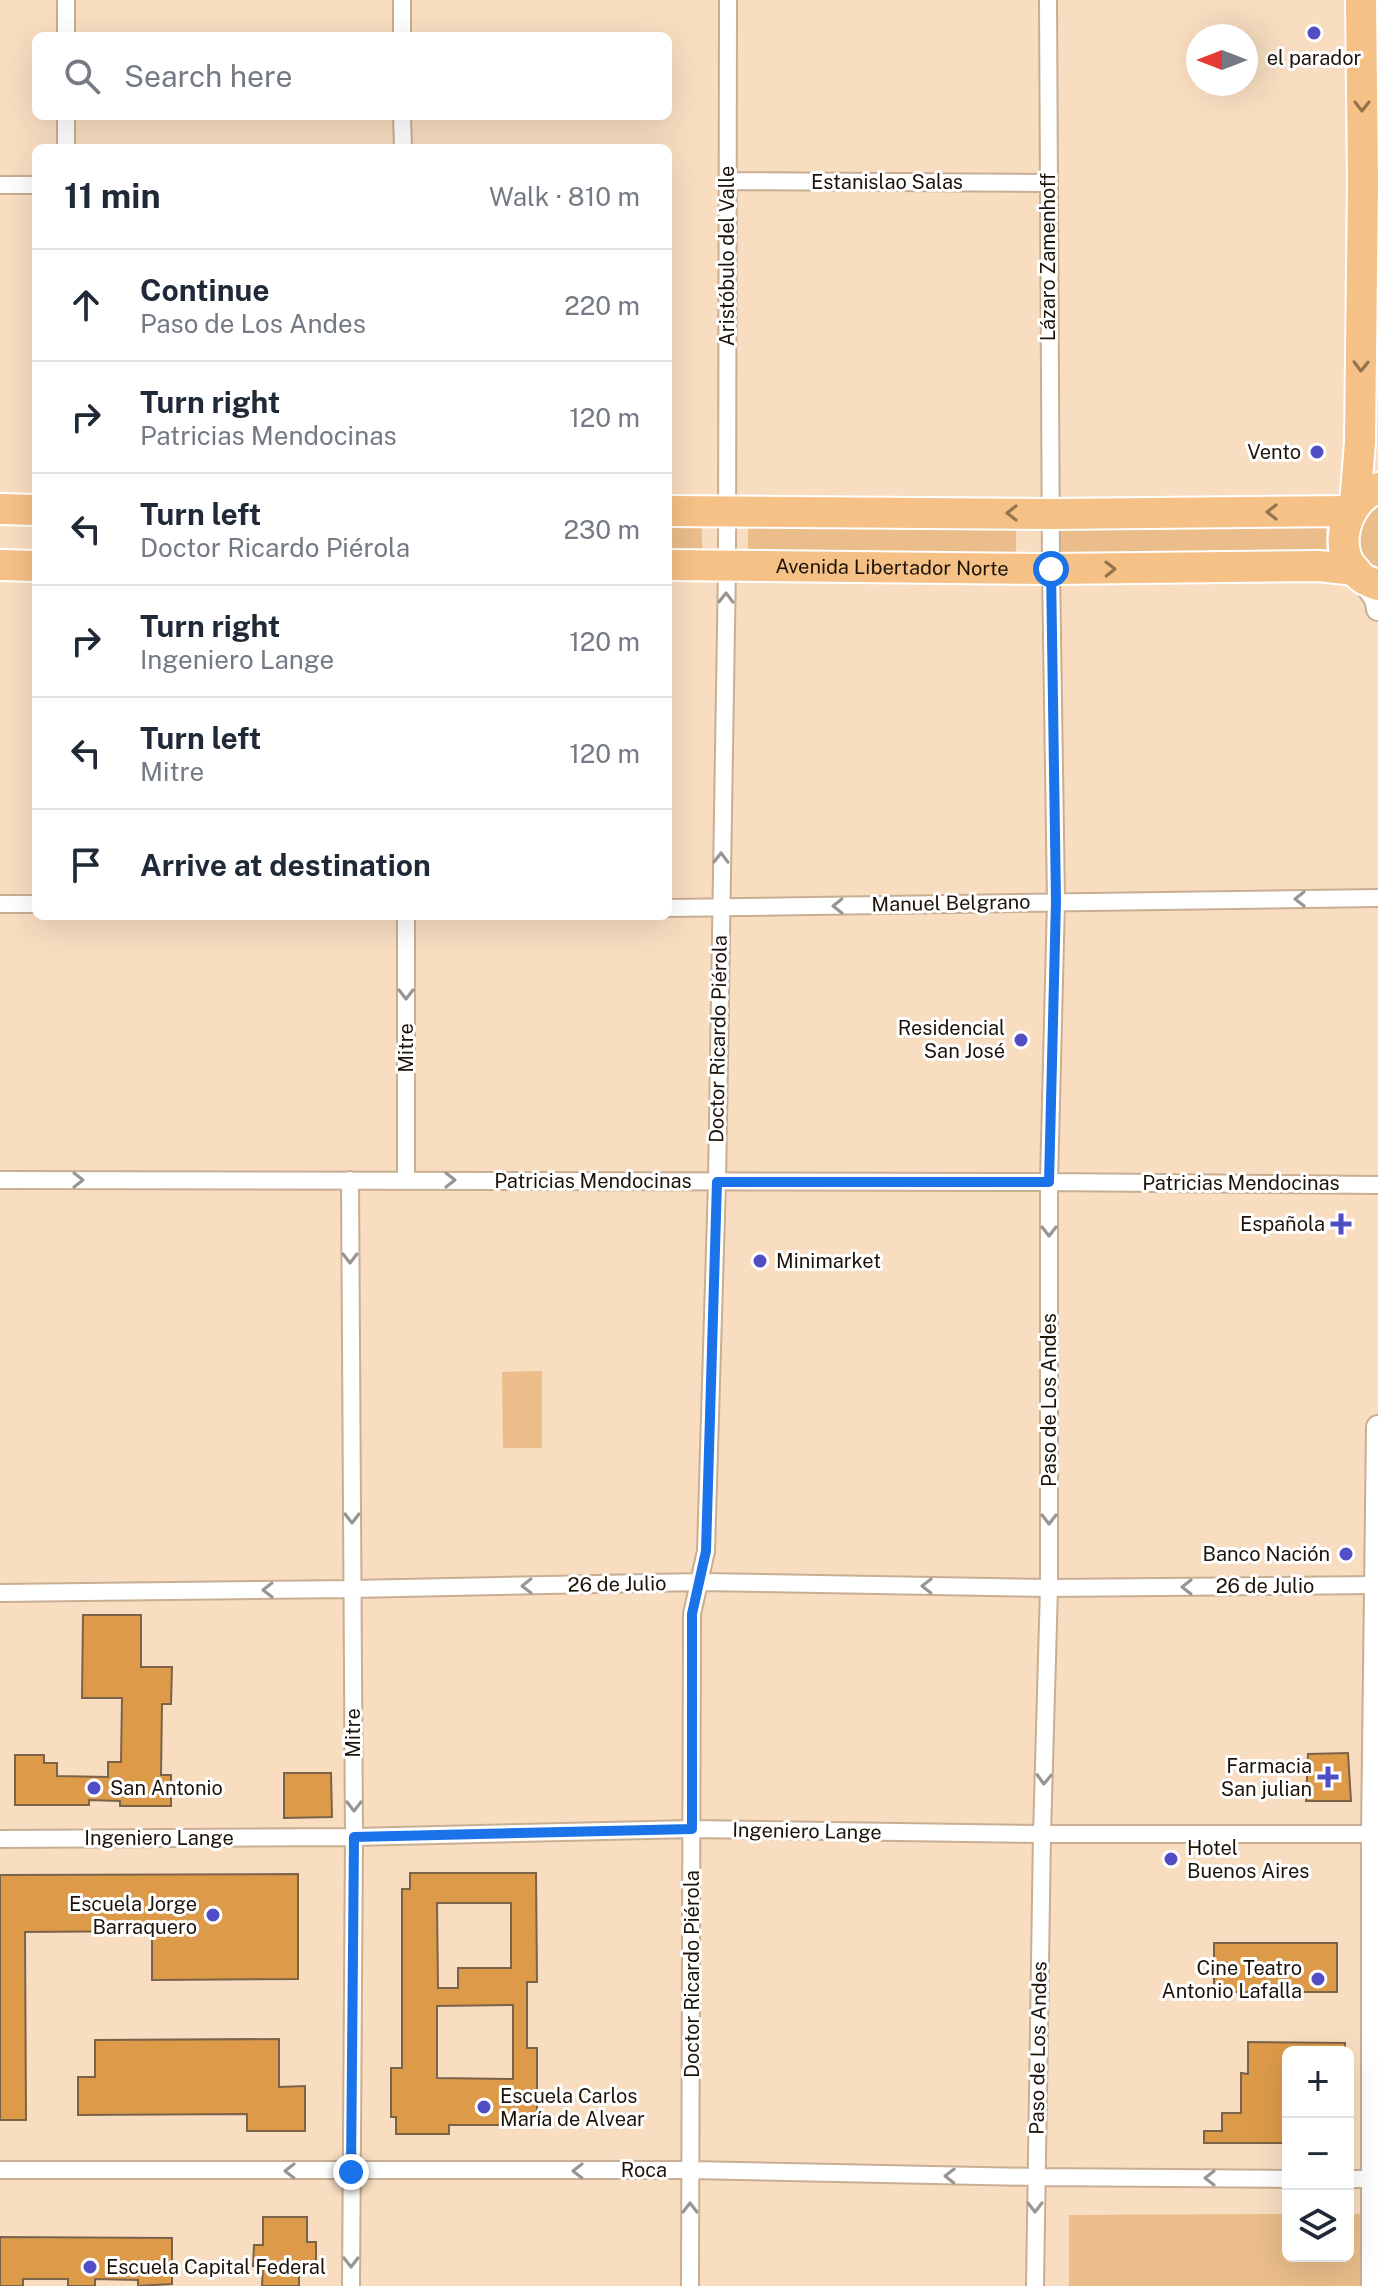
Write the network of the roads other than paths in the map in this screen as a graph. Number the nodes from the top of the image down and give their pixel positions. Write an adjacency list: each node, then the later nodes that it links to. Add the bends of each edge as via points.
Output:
1 (66, 0): 6 (street)
2 (402, 0): 7 (street)
3 (728, 0): 12 (street, Aristóbulo del Valle)
4 (1048, 0): 13 (street, Lázaro Zamenhoff)
5 (1361, 0): 16 (highway, one-way to 16)
6 (66, 32)
7 (402, 32)
8 (66, 120): 10 (street)
9 (402, 120): 11 (street)
10 (66, 144)
11 (403, 144)
12 (727, 181): 13 (street, Estanislao Salas); 20 (street, Aristóbulo del Valle)
13 (1048, 183): 21 (street, Lázaro Zamenhoff)
14 (0, 185): 15 (street)
15 (32, 185)
16 (1361, 501): 21 (highway, one-way to 21); 27 (highway, via 1344,528 1344,546 1349,561)
17 (0, 509): 18 (highway)
18 (32, 510)
19 (672, 511): 20 (highway)
20 (726, 511): 21 (highway, one-way to 20); 25 (street, Doctor Ricardo Piérola)
21 (1051, 514): 26 (street, Paso de Los Andes)
22 (0, 565): 24 (highway)
23 (672, 565): 25 (highway, Avenida Libertador Norte)
24 (32, 566)
25 (727, 566): 26 (highway, Avenida Libertador Norte); 34 (street, Doctor Ricardo Piérola, one-way to 25)
26 (1051, 569): 27 (highway, Avenida Libertador Norte, one-way to 27, via 1319,566); 30 (street, Paso de Los Andes)
27 (1365, 578): 28 (main road)
28 (1378, 609)
29 (1378, 898): 30 (street, Manuel Belgrano, one-way to 30)
30 (1056, 901): 34 (street, Manuel Belgrano, one-way to 34); 40 (street, Paso de Los Andes)
31 (0, 904): 32 (street)
32 (32, 904)
33 (672, 908): 34 (street, Manuel Belgrano)
34 (720, 908): 39 (street, Doctor Ricardo Piérola)
35 (406, 920): 38 (street, Mitre, one-way to 38)
36 (0, 1180): 37 (street, Patricias Mendocinas, one-way to 37)
37 (350, 1180): 38 (street, Patricias Mendocinas); 46 (street, Mitre, one-way to 46)
38 (406, 1180): 39 (street, Patricias Mendocinas, one-way to 39)
39 (717, 1182): 40 (street, Patricias Mendocinas); 43 (street, Doctor Ricardo Piérola, via 706,1551)
40 (1049, 1182): 41 (street, Patricias Mendocinas); 45 (street, Paso de Los Andes, one-way to 45)
41 (1378, 1185)
42 (1378, 1427): 44 (main road)
43 (700, 1582): 45 (street, 26 de Julio, one-way to 43); 46 (street, 26 de Julio, one-way to 46); 48 (street, Doctor Ricardo Piérola, via 692,1614)
44 (1378, 1585): 45 (street, 26 de Julio, one-way to 45); 50 (main road)
45 (1049, 1588): 49 (street, Paso de Los Andes, one-way to 49)
46 (352, 1589): 47 (street, 26 de Julio, one-way to 47); 51 (street, Mitre, one-way to 51)
47 (0, 1593)
48 (692, 1829): 49 (street, Ingeniero Lange); 51 (street, Ingeniero Lange); 54 (street, Doctor Ricardo Piérola)
49 (1042, 1834): 50 (street, Ingeniero Lange); 56 (street, Paso de Los Andes)
50 (1376, 1834): 59 (main road)
51 (354, 1837): 52 (street, Ingeniero Lange); 55 (street, Mitre)
52 (0, 1839)
53 (0, 2170): 55 (street, Roca, one-way to 53)
54 (690, 2170): 55 (street, Roca, one-way to 55); 56 (street, Roca, one-way to 54); 61 (street, Doctor Ricardo Piérola, one-way to 54)
55 (351, 2172): 60 (street, Mitre, one-way to 60)
56 (1035, 2177): 57 (street, Roca, one-way to 56); 62 (street, Paso de Los Andes, one-way to 62)
57 (1282, 2179)
58 (1354, 2179): 59 (street)
59 (1376, 2179): 63 (main road)
60 (351, 2286)
61 (690, 2286)
62 (1035, 2286)
63 (1373, 2286)

